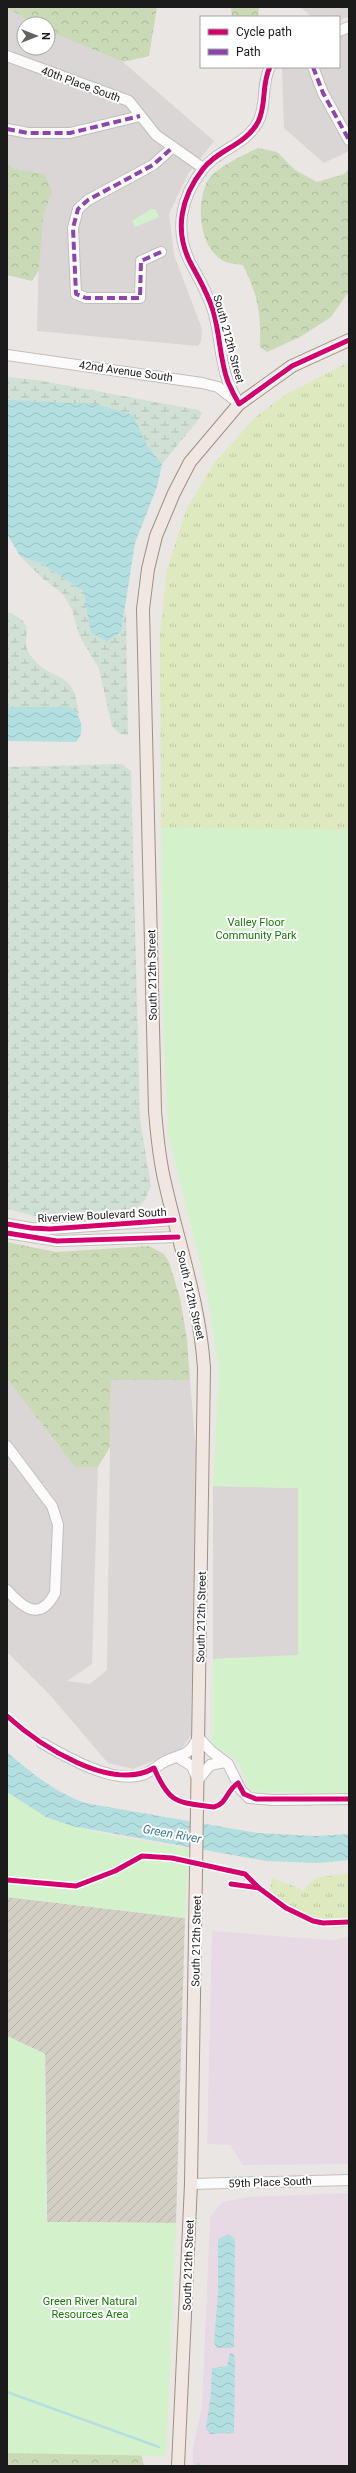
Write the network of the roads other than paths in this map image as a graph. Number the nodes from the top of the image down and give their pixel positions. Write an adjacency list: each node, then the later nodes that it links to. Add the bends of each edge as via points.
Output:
1 (7, 56): 4 (street, 40th Place South, via 129,101)
2 (270, 68): 8 (street, via 265,82 262,111 257,124 236,144)
3 (313, 68): 6 (street, via 322,94)
4 (140, 116): 5 (street, via 70,133 28,133); 7 (street, 40th Place South, via 156,135)
5 (7, 129)
6 (349, 140)
7 (173, 147): 8 (street, 40th Place South); 9 (street, via 153,165 88,200 78,209 73,228 76,294 86,298 140,298 141,261)
8 (203, 168): 12 (street, South 212th Street, via 184,200 180,229 190,261 206,290 214,313 228,382)
9 (161, 252)
10 (349, 340): 12 (main road, via 292,366)
11 (7, 355): 12 (street, 42nd Avenue South, via 210,384 218,387)
12 (239, 404): 13 (main road, South 212th Street, via 187,466 174,493 156,536 148,569 143,610 155,1103 159,1148)
13 (174, 1220): 14 (street, Riverview Boulevard South, via 50,1228); 16 (main road, South 212th Street)
14 (7, 1224)
15 (7, 1233): 16 (street, Riverview Boulevard South, via 58,1241)
16 (178, 1237): 19 (main road, South 212th Street, via 196,1306 204,1368)
17 (7, 1446): 18 (street, via 52,1506 58,1525 55,1593 51,1600 42,1609 27,1608 19,1604)
18 (7, 1590)
19 (198, 1737): 21 (street, via 190,1749); 22 (street); 23 (main road, South 212th Street)
20 (42, 1743): 21 (street, via 75,1761 126,1776 141,1775)
21 (179, 1758): 23 (street, via 192,1766)
22 (225, 1762): 23 (street, via 210,1765); 24 (street, via 231,1768 242,1792 253,1799)
23 (198, 1780): 26 (main road, South 212th Street)
24 (349, 1799)
25 (349, 2180): 26 (street, 59th Place South)
26 (192, 2184): 27 (main road, South 212th Street)
27 (178, 2466)

